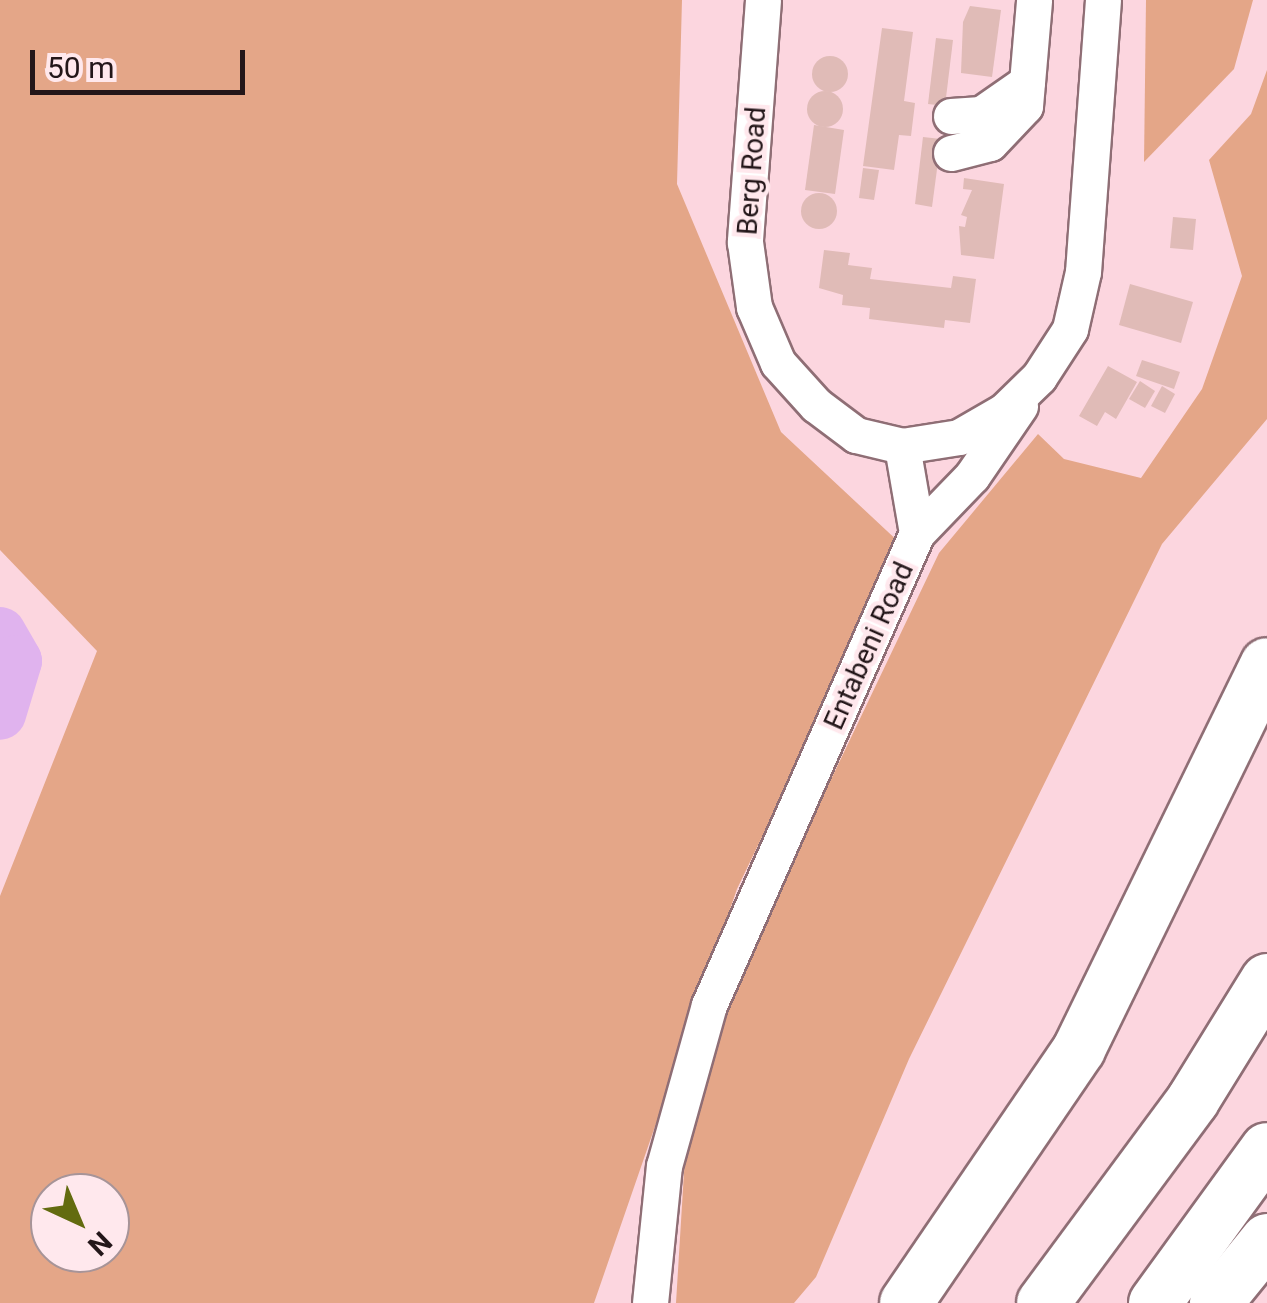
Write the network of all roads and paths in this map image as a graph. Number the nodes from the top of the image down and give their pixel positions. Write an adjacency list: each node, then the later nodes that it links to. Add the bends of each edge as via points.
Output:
1 (764, 0): 8 (street, Berg Road, via 745,242 754,306 778,363 816,405 856,435)
2 (1034, 0): 4 (street)
3 (1104, 0): 7 (street, via 1083,272 1070,329)
4 (1027, 82): 5 (street, via 981,114); 6 (street, via 1025,106 1010,128 971,152)
5 (951, 116)
6 (951, 154)
7 (1039, 377): 8 (street, via 1004,411 959,437); 9 (street, via 972,476)
8 (902, 446): 9 (street, Entabeni Road)
9 (917, 533): 14 (street, Entabeni Road, via 708,1005 664,1166)
10 (1267, 664): 15 (highway, via 1079,1050)
11 (1267, 980): 16 (highway, via 1193,1100)
12 (1267, 1150): 17 (highway)
13 (1267, 1240): 18 (highway)
14 (650, 1303)
15 (906, 1303)
16 (1043, 1303)
17 (1154, 1303)
18 (1216, 1303)

